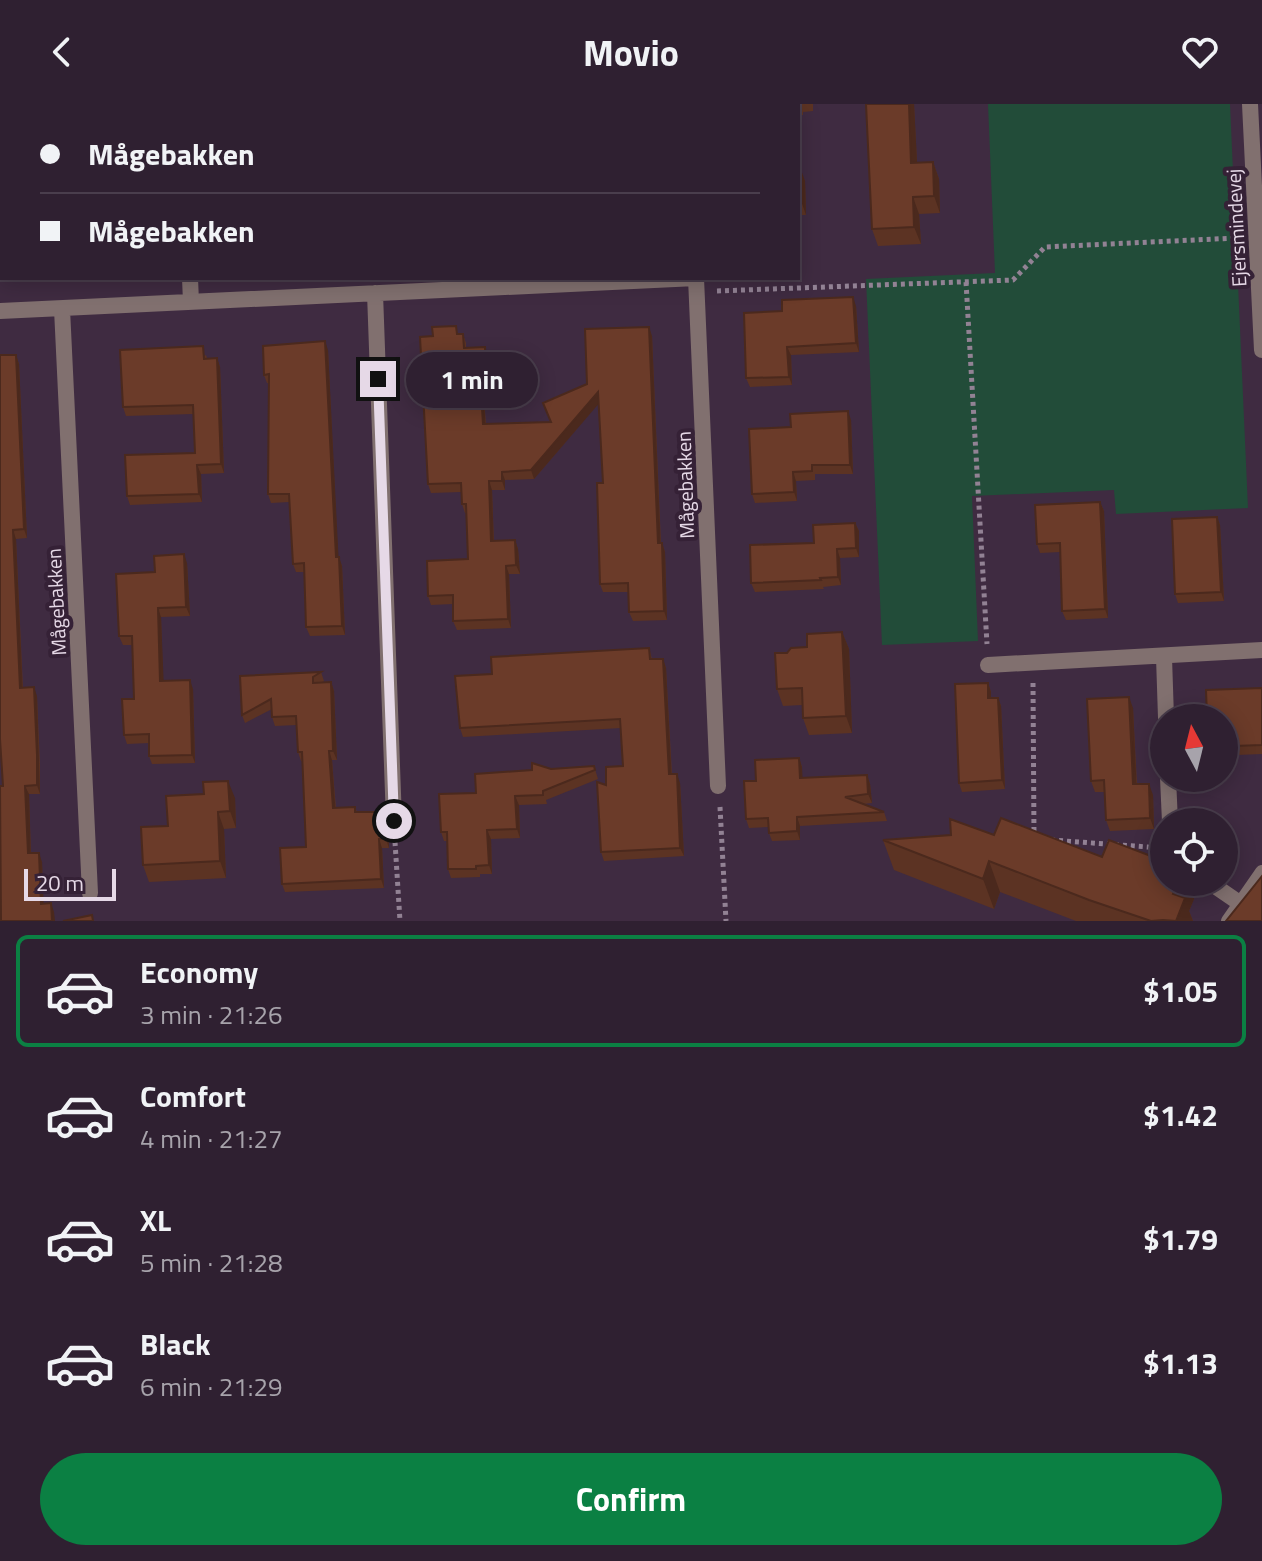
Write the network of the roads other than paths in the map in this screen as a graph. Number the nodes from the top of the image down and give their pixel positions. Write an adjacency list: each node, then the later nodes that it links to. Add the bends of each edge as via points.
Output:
1 (1250, 104): 9 (street, Ejersmindevej)
2 (190, 280): 6 (street)
3 (653, 280): 5 (street)
4 (696, 280): 14 (street, Mågebakken)
5 (375, 293): 6 (street); 15 (street)
6 (191, 302): 7 (street)
7 (62, 309): 8 (street); 17 (street, Mågebakken)
8 (0, 311)
9 (1262, 350)
10 (1262, 650): 11 (street)
11 (1164, 657): 12 (street); 13 (street)
12 (988, 665)
13 (1166, 704)
14 (718, 786)
15 (394, 821)
16 (1262, 872): 19 (lane)
17 (90, 893)
18 (1229, 896): 19 (street)
19 (1241, 904): 20 (lane)
20 (1228, 921)

